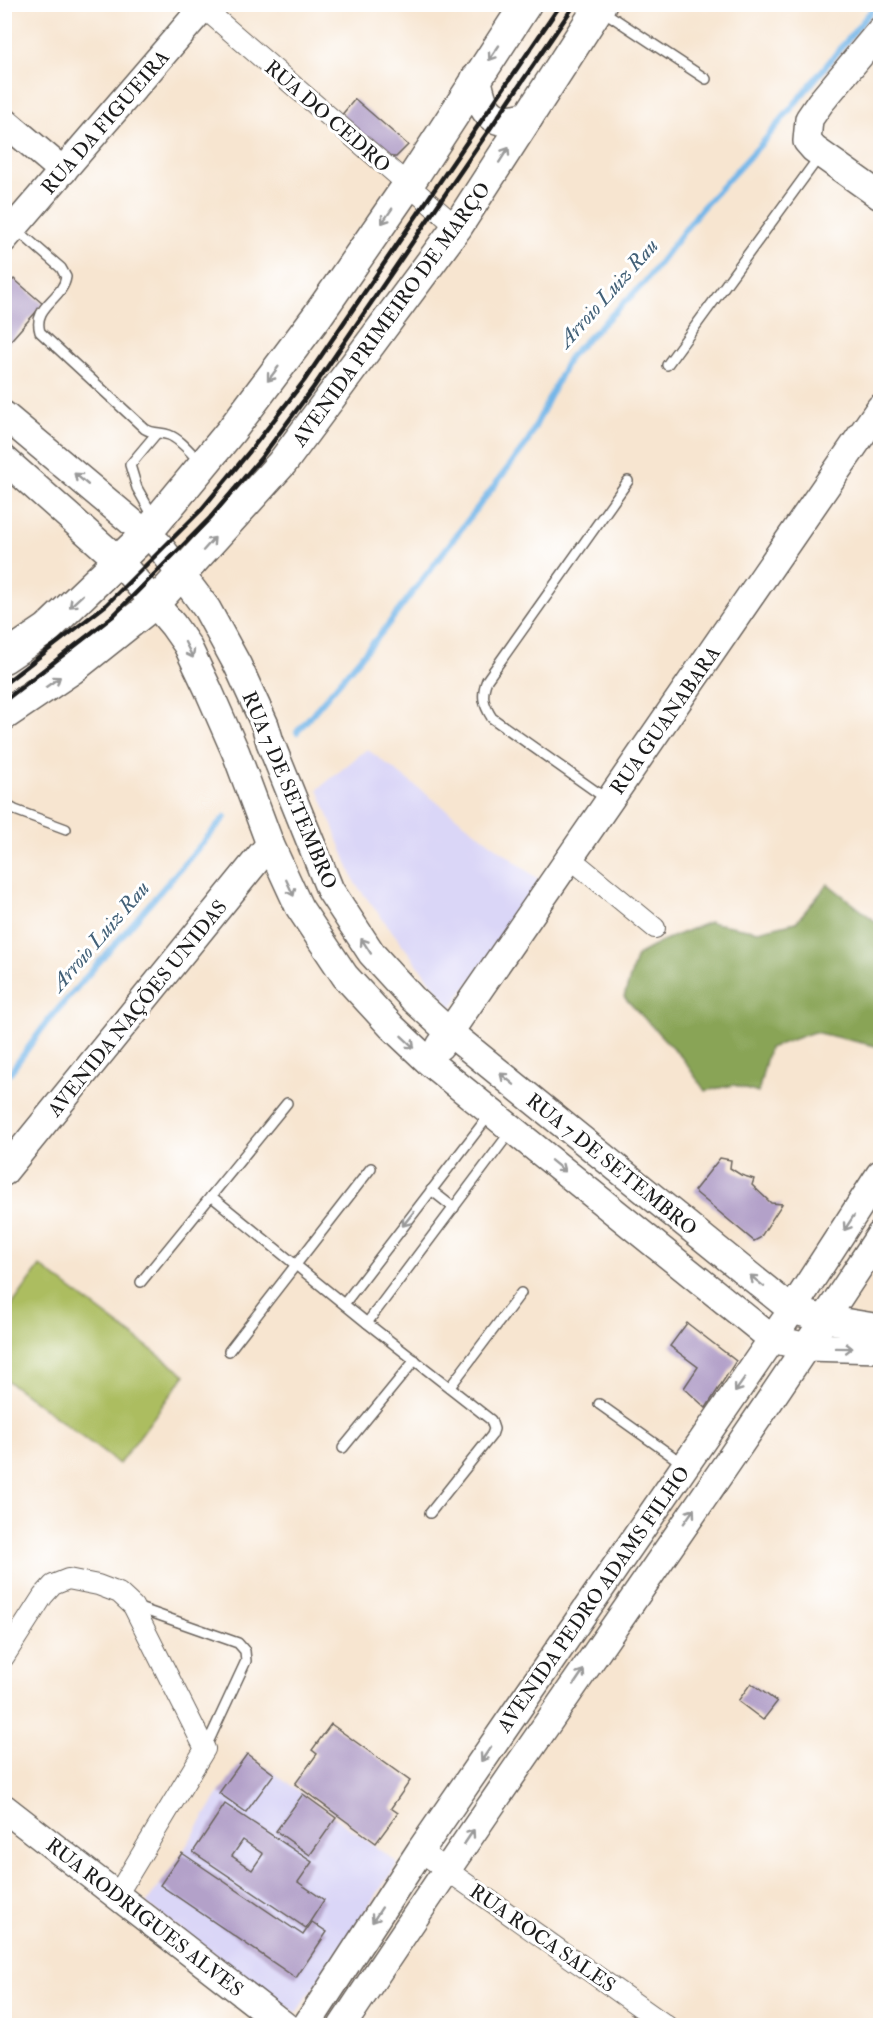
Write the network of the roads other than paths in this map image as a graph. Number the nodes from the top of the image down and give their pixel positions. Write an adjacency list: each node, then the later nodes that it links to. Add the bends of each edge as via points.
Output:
1 (526, 4): 5 (main road, one-way to 5)
2 (203, 6): 10 (main road, RUA DA FIGUEIRA); 11 (street, RUA DO CEDRO)
3 (600, 6): 6 (lane); 7 (main road, AVENIDA PRIMEIRO DE MARÇO)
4 (880, 31): 9 (main road, via 809,119)
5 (476, 79): 7 (main road, via 481,101 493,116 504,120); 11 (main road)
6 (706, 79)
7 (528, 117): 13 (main road, AVENIDA PRIMEIRO DE MARÇO, one-way to 7)
8 (4, 121): 10 (main road)
9 (813, 145): 12 (main road); 15 (lane)
10 (63, 171): 14 (main road, RUA DA FIGUEIRA)
11 (408, 185): 13 (street, RUA DO CEDRO); 20 (main road, one-way to 20, via 318,315)
12 (880, 196)
13 (457, 227): 24 (main road, AVENIDA PRIMEIRO DE MARÇO, one-way to 13, via 282,464)
14 (9, 233): 18 (lane, via 61,268 66,277 64,285 41,311 40,332 145,429)
15 (667, 365)
16 (880, 408): 28 (main road, RUA GUANABARA)
17 (4, 415): 22 (main road, RUA 7 DE SETEMBRO, one-way to 17)
18 (156, 434): 20 (lane, via 174,438); 22 (lane, via 130,465)
19 (4, 459): 23 (main road, RUA 7 DE SETEMBRO)
20 (203, 465): 22 (main road)
21 (628, 481): 28 (lane, via 483,690 483,701 492,718)
22 (151, 528): 23 (main road); 24 (main road, RUA 7 DE SETEMBRO, via 158,544)
23 (119, 561): 25 (main road, RUA 7 DE SETEMBRO); 26 (main road, one-way to 26, via 47,629)
24 (182, 574): 25 (main road, AVENIDA PRIMEIRO DE MARÇO); 34 (main road, RUA 7 DE SETEMBRO, one-way to 24, via 372,954 330,890 238,666 207,609)
25 (155, 603): 27 (main road, AVENIDA PRIMEIRO DE MARÇO, one-way to 25, via 72,669); 31 (main road, RUA 7 DE SETEMBRO, one-way to 31, via 187,645 236,753)
26 (4, 658)
27 (4, 715)
28 (609, 801): 32 (main road, RUA GUANABARA)
29 (4, 804): 30 (lane)
30 (66, 829)
31 (270, 844): 35 (main road, RUA 7 DE SETEMBRO, one-way to 35, via 299,907 345,976); 40 (main road, AVENIDA NAÇÕES UNIDAS)
32 (570, 858): 33 (street); 34 (main road, RUA GUANABARA)
33 (655, 928)
34 (449, 1032): 35 (main road, RUA GUANABARA); 51 (main road, RUA 7 DE SETEMBRO, one-way to 34)
35 (429, 1062): 37 (main road, RUA 7 DE SETEMBRO)
36 (286, 1103): 43 (lane)
37 (492, 1112): 38 (main road, RUA 7 DE SETEMBRO); 42 (lane)
38 (512, 1129): 44 (lane); 55 (main road, RUA 7 DE SETEMBRO, one-way to 55)
39 (371, 1168): 46 (lane)
40 (4, 1172)
41 (880, 1174): 51 (main road, AVENIDA PEDRO ADAMS FILHO, one-way to 51)
42 (431, 1190): 44 (lane); 50 (lane, one-way to 50)
43 (211, 1196): 46 (lane); 48 (lane)
44 (454, 1208): 53 (lane)
45 (878, 1238): 47 (main road); 52 (main road, AVENIDA PEDRO ADAMS FILHO)
46 (296, 1266): 50 (lane); 58 (lane)
47 (880, 1278)
48 (141, 1282)
49 (521, 1293): 60 (lane)
50 (344, 1304): 53 (lane)
51 (792, 1310): 52 (main road, RUA 7 DE SETEMBRO); 55 (main road, AVENIDA PEDRO ADAMS FILHO)
52 (825, 1320): 54 (main road, RUA 7 DE SETEMBRO); 56 (main road, AVENIDA PEDRO ADAMS FILHO)
53 (367, 1323): 59 (lane)
54 (880, 1328)
55 (772, 1339): 56 (main road, RUA 7 DE SETEMBRO); 63 (main road, AVENIDA PEDRO ADAMS FILHO, one-way to 63)
56 (807, 1347): 57 (main road, RUA 7 DE SETEMBRO, one-way to 57); 70 (main road, AVENIDA PEDRO ADAMS FILHO, one-way to 56)
57 (880, 1348)
58 (229, 1351)
59 (415, 1359): 60 (lane); 62 (lane)
60 (450, 1387): 64 (lane, via 491,1420 494,1429)
61 (599, 1404): 63 (lane)
62 (343, 1448)
63 (685, 1465): 69 (main road, AVENIDA PEDRO ADAMS FILHO, one-way to 69)
64 (430, 1513)
65 (133, 1606): 66 (street, via 119,1593 68,1579 53,1585 43,1596); 67 (street); 67 (lane, via 222,1636 245,1651 246,1661)
66 (4, 1657)
67 (205, 1749): 71 (street)
68 (4, 1808): 71 (main road, RUA RODRIGUES ALVES)
69 (420, 1851): 70 (street, RUA ROCA SALES); 73 (main road, AVENIDA PEDRO ADAMS FILHO, one-way to 73)
70 (447, 1869): 74 (main road, AVENIDA PEDRO ADAMS FILHO); 75 (street, RUA ROCA SALES)
71 (117, 1896): 72 (main road, RUA RODRIGUES ALVES)
72 (285, 2025)
73 (306, 2025)
74 (342, 2025)
75 (667, 2025)

